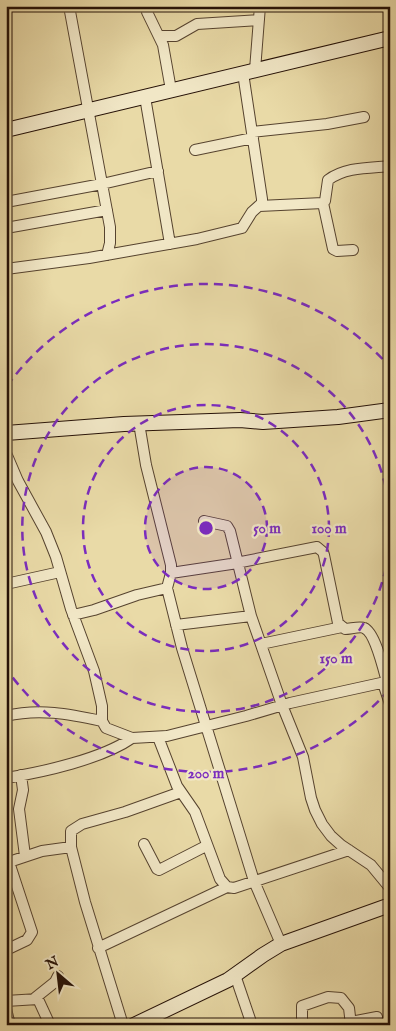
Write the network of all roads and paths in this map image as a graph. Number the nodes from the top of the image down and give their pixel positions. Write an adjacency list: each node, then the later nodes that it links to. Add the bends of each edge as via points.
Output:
1 (69, 6): 10 (street)
2 (148, 6): 5 (street, via 147,12)
3 (260, 6): 4 (street)
4 (259, 20): 5 (street, via 197,24 176,36); 7 (street)
5 (160, 36): 8 (street)
6 (390, 38): 7 (street)
7 (249, 72): 8 (street); 13 (street)
8 (171, 90): 9 (street)
9 (145, 97): 10 (street); 16 (street)
10 (87, 111): 12 (street); 17 (street)
11 (364, 117): 13 (street)
12 (6, 130)
13 (252, 135): 14 (street); 20 (street, via 262,199)
14 (195, 150)
15 (390, 166): 19 (street, via 336,174 328,180)
16 (158, 171): 17 (street); 23 (street)
17 (102, 184): 18 (street); 21 (street)
18 (6, 202)
19 (323, 203): 20 (street); 24 (street, via 333,249)
20 (259, 206): 23 (street, via 245,225 237,230)
21 (106, 210): 22 (street); 25 (street, via 110,227)
22 (6, 228)
23 (170, 244): 25 (street)
24 (353, 250)
25 (107, 254): 26 (street)
26 (6, 269)
27 (390, 410): 28 (street, via 263,422)
28 (139, 424): 29 (street); 34 (street)
29 (6, 433)
30 (6, 454): 33 (street, via 46,532)
31 (204, 520): 32 (street, via 227,526)
32 (238, 563): 34 (street); 38 (street); 40 (street, via 320,549 338,623)
33 (60, 572): 35 (street); 37 (street)
34 (171, 573): 36 (street)
35 (6, 584)
36 (167, 588): 37 (street); 39 (street)
37 (73, 615): 46 (street, via 94,671)
38 (251, 616): 39 (street); 41 (street)
39 (176, 625): 47 (street)
40 (342, 627): 41 (street); 42 (street, via 367,629 374,639)
41 (261, 644): 44 (street)
42 (386, 682): 43 (street); 44 (street)
43 (390, 704)
44 (282, 705): 47 (street); 56 (street, via 303,757 315,810 331,836)
45 (6, 716): 46 (street, via 51,712)
46 (102, 721): 49 (street, via 106,728)
47 (206, 725): 48 (street); 59 (street)
48 (158, 737): 49 (street); 52 (street)
49 (132, 738): 50 (street, via 118,748 100,754)
50 (21, 775): 51 (street); 57 (street, via 24,790 19,809)
51 (6, 778)
52 (181, 792): 54 (street, via 195,812); 55 (street, via 76,827 71,831)
53 (144, 844): 54 (street, via 159,870)
54 (206, 846): 60 (street, via 220,880)
55 (71, 847): 57 (street); 64 (street)
56 (349, 850): 59 (street); 61 (street, via 370,865)
57 (25, 856): 58 (street)
58 (7, 863): 65 (street, via 32,932 27,940)
59 (254, 881): 60 (street); 63 (street)
60 (227, 887): 64 (street)
61 (390, 888)
62 (390, 905): 63 (street)
63 (281, 944): 66 (street)
64 (98, 948): 76 (street)
65 (6, 950)
66 (235, 974): 73 (street); 77 (street)
67 (58, 976): 68 (street, via 56,982)
68 (34, 998): 69 (street); 75 (street, via 40,1001)
69 (6, 1001)
70 (6, 1009): 74 (street)
71 (377, 1017): 72 (street)
72 (351, 1023): 78 (street, via 349,1008 341,998 328,997 302,1006)
73 (139, 1024)
74 (10, 1025)
75 (50, 1025)
76 (123, 1025)
77 (252, 1025)
78 (302, 1025)

